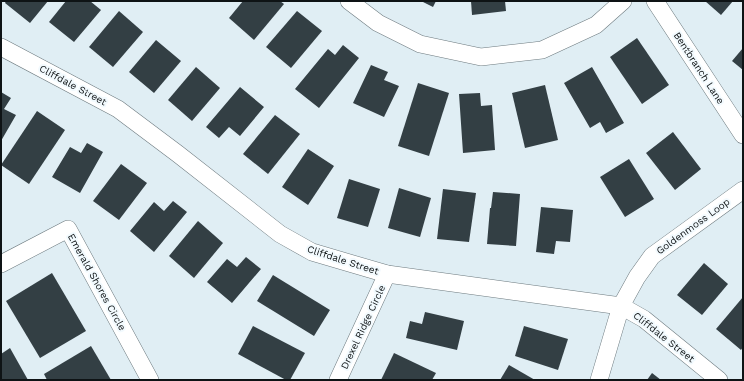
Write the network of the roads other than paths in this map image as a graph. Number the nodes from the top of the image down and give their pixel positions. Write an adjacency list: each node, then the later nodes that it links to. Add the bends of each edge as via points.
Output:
1 (349, 1): 2 (street, via 378,23 420,44 481,57 542,50 596,25)
2 (623, 1)
3 (655, 1): 5 (street, Bentbranch Lane)
4 (1, 47): 8 (street, Cliffdale Street, via 118,109 280,234 312,252)
5 (743, 135)
6 (743, 190): 9 (street, Goldenmoss Loop, via 652,256 637,277)
7 (1, 264): 10 (street, Emerald Shores Circle, via 68,228)
8 (388, 274): 9 (street, Cliffdale Street); 11 (street, Drexel Ridge Circle)
9 (622, 306): 12 (street); 13 (street, Cliffdale Street, via 644,319)
10 (150, 380)
11 (338, 380)
12 (598, 380)
13 (719, 380)

